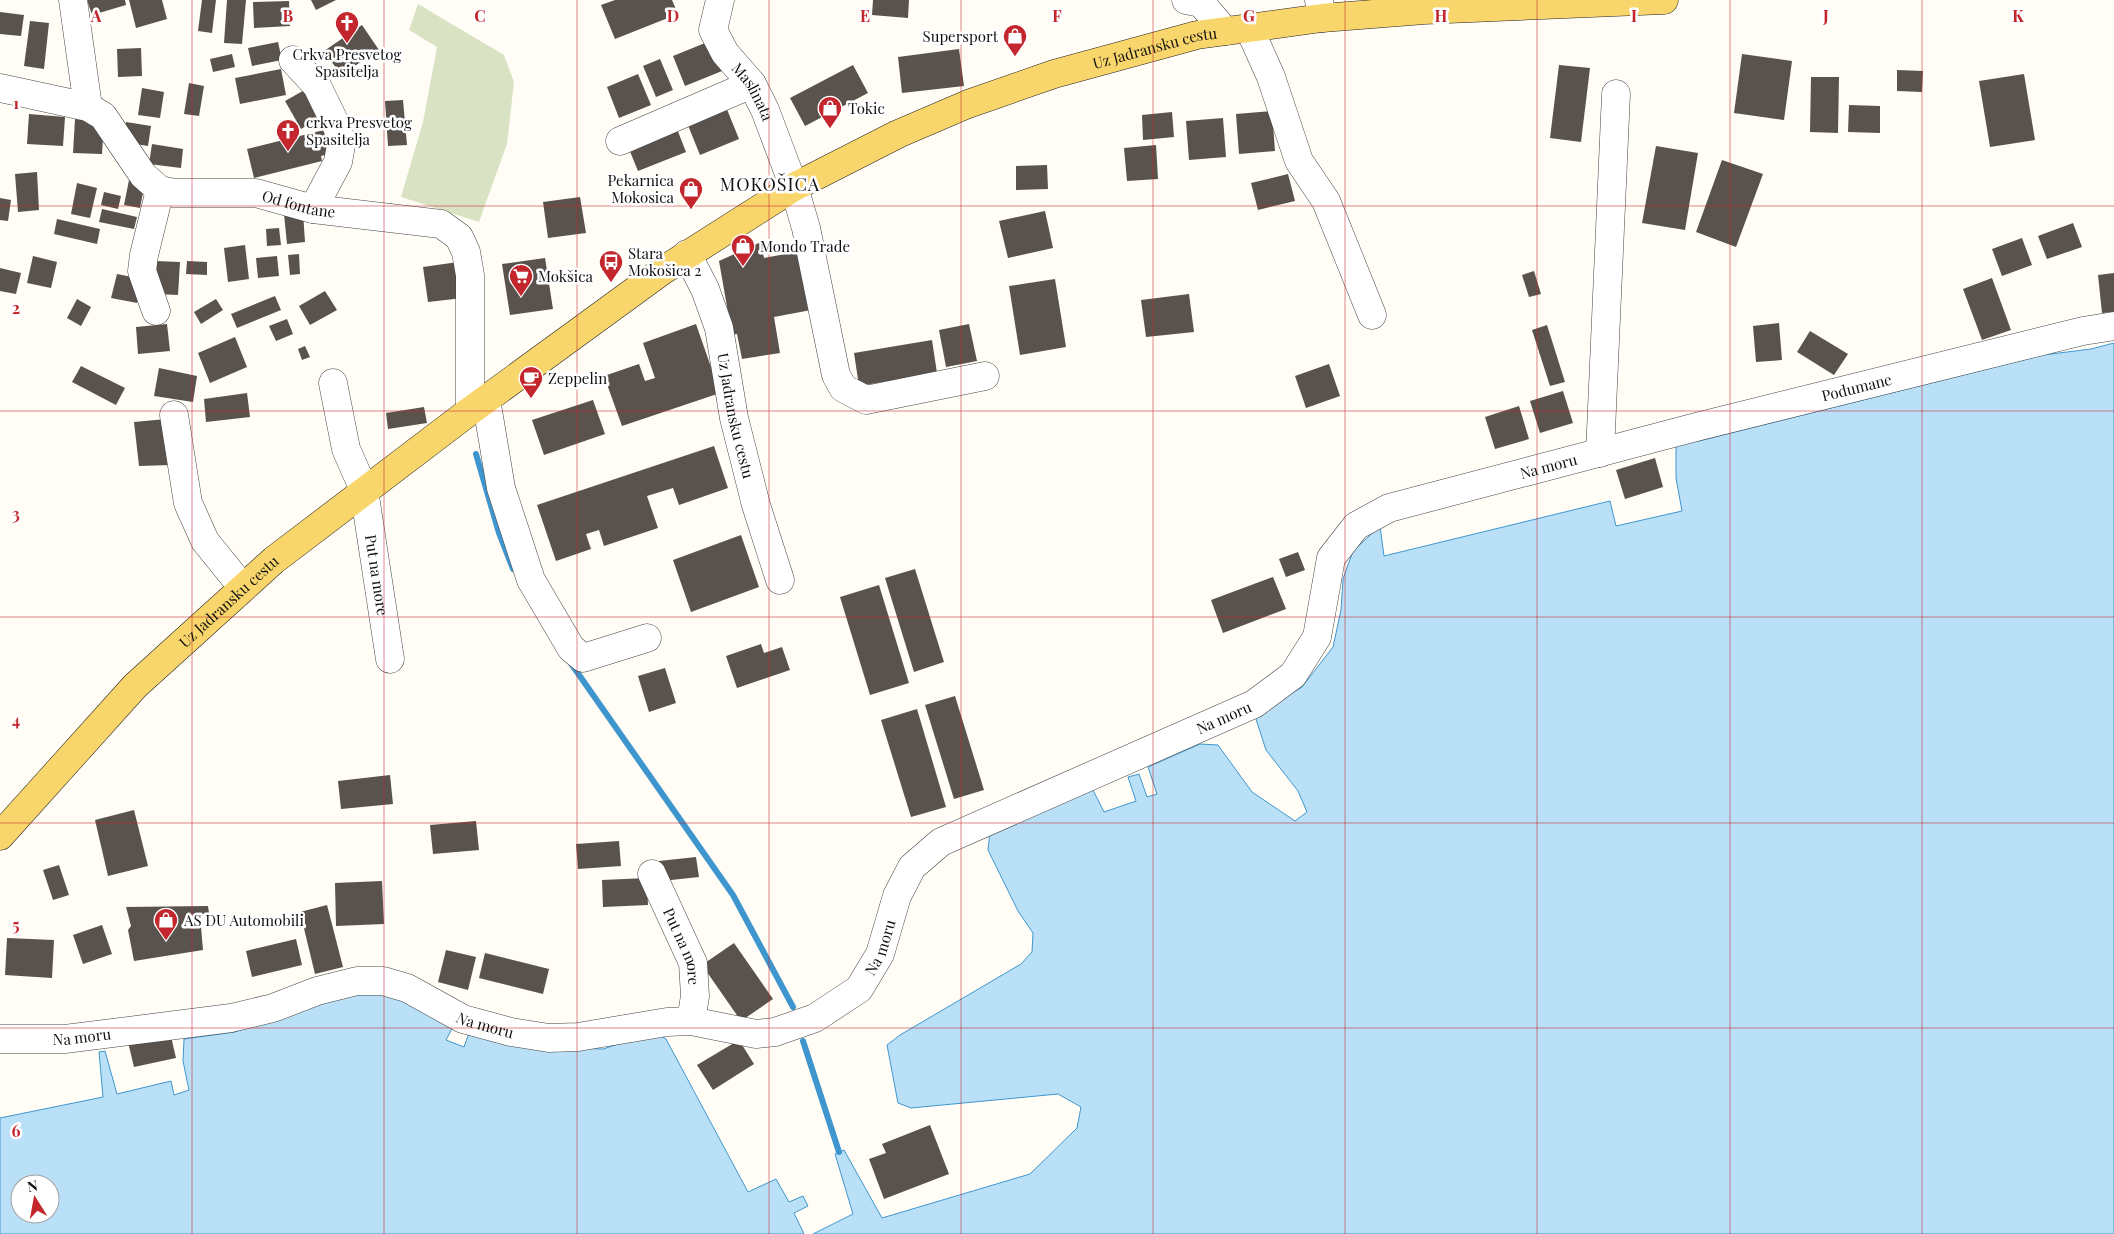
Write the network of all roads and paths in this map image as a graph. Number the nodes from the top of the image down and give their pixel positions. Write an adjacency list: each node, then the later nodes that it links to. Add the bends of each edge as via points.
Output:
1 (73, 0): 13 (street)
2 (720, 0): 8 (street, Maslinata, via 713,30 725,52)
3 (1186, 0): 6 (street, via 1200,3)
4 (1664, 0): 5 (main road, Uz Jadransku cestu, via 1434,10)
5 (1320, 9): 6 (main road, Uz Jadransku cestu)
6 (1237, 29): 15 (main road, Uz Jadransku cestu, via 1197,35 1054,74 968,104 898,134); 20 (street, via 1271,77 1299,161 1326,201)
7 (293, 60): 17 (street, via 317,86 338,129 341,145 338,162)
8 (752, 84): 14 (street); 15 (street, Maslinata)
9 (0, 88): 11 (street)
10 (1616, 94): 26 (street)
11 (41, 97): 12 (street); 13 (street)
12 (0, 104)
13 (88, 107): 16 (street, via 103,116 143,175)
14 (620, 141)
15 (794, 187): 18 (main road, Uz Jadransku cestu); 22 (street, Maslinata, via 806,228 836,375 843,388 866,400)
16 (160, 190): 17 (street, Od fontane, via 174,193 256,193); 19 (street, via 142,271)
17 (313, 208): 24 (street, Od fontane, via 441,224 459,237 470,274)
18 (687, 254): 24 (main road, Uz Jadransku cestu); 28 (street, Uz Jadransku cestu, via 705,289 719,328 734,418 756,505)
19 (156, 311)
20 (1372, 314)
21 (2114, 326): 26 (street, Podumane, via 2083,331)
22 (985, 376)
23 (333, 383): 27 (street, Put na more, via 346,449)
24 (478, 405): 27 (main road, Uz Jadransku cestu); 30 (street, via 531,580 571,648 583,658)
25 (174, 415): 29 (street, via 188,503 206,541)
26 (1600, 453): 34 (street, Na moru, via 1389,508 1356,526 1331,558 1316,637 1292,676 1254,704 940,842 912,867 897,896 880,954 858,989 815,1018 775,1032 756,1034)
27 (364, 490): 29 (main road, Uz Jadransku cestu, via 272,560); 31 (street, Put na more)
28 (780, 580)
29 (243, 588): 32 (main road, Uz Jadransku cestu, via 135,686)
30 (647, 638)
31 (390, 659)
32 (0, 836)
33 (652, 874): 34 (street, Put na more, via 693,963 695,996)
34 (691, 1021): 35 (street, Na moru, via 549,1038 463,1019 407,988 384,980 357,980 273,1008 231,1018 65,1039)
35 (0, 1039)

